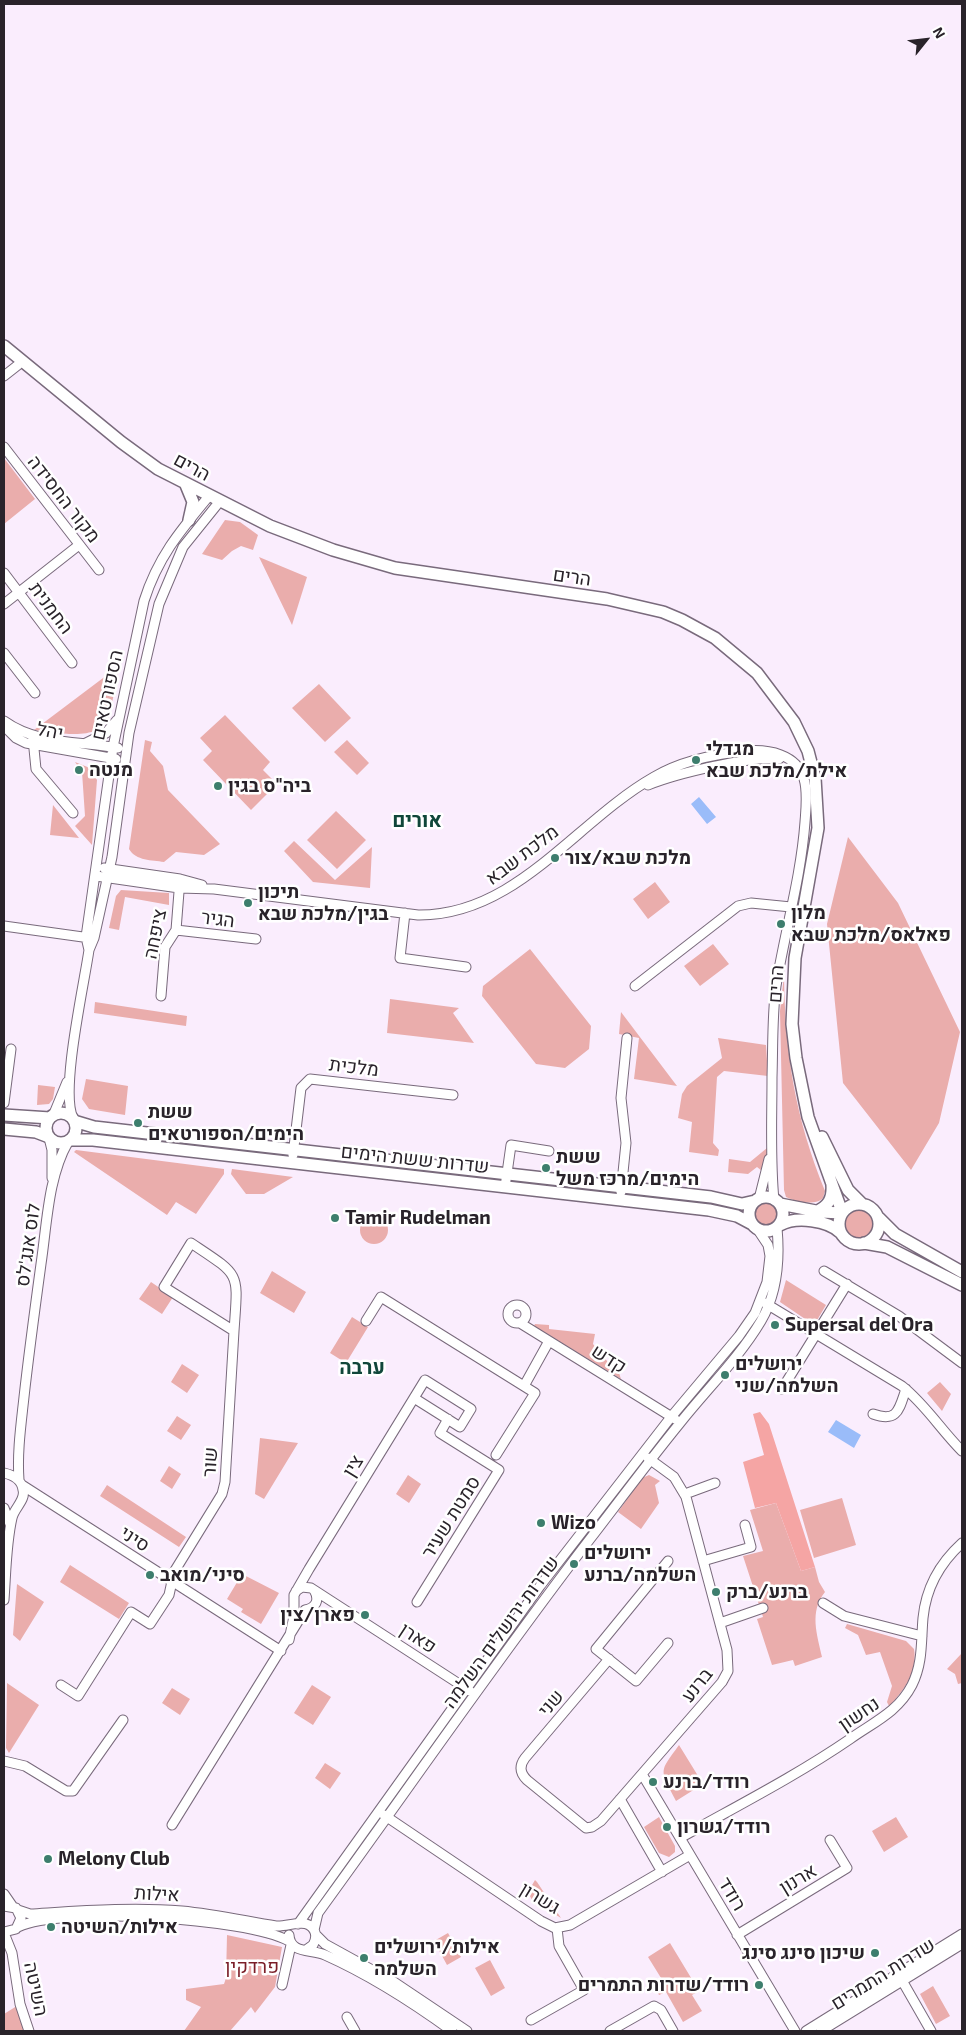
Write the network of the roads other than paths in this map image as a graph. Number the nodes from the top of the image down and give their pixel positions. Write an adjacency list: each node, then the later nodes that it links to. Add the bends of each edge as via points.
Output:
1 (4, 346): 5 (main road, הרים, via 136,454)
2 (18, 366): 3 (street)
3 (4, 376)
4 (4, 447): 8 (street, מקור החסידה)
5 (186, 485): 6 (main road, הרים); 7 (main road, via 193,502)
6 (215, 498): 7 (street, הספורטאים); 22 (street, הספורטאים, via 167,580 155,616); 41 (main road, הרים, via 291,535 374,563 434,575 618,601 663,612 715,638 757,673 782,704 803,742 818,795 816,844 792,990 794,1041)
7 (189, 520): 16 (street, הספורטאים, via 167,549 152,578)
8 (79, 545): 9 (street, מקור החסידה); 11 (street)
9 (99, 570)
10 (4, 573): 11 (street, החמנית)
11 (19, 592): 12 (street); 14 (street, החמנית)
12 (4, 604)
13 (4, 653): 15 (street)
14 (72, 663)
15 (35, 693)
16 (119, 716): 20 (street, via 106,733); 21 (street, הספורטאים)
17 (4, 721): 19 (street, יהל)
18 (4, 726): 19 (street, יהל, via 16,738)
19 (33, 741): 20 (street, יהל); 23 (street, יהל); 25 (street, via 36,769)
20 (84, 744): 21 (street, יהל)
21 (113, 747): 22 (street, יהל); 23 (street, הספורטאים)
22 (126, 750): 24 (street, הספורטאים)
23 (111, 758): 24 (street, יהל); 26 (street, הספורטאים)
24 (124, 761): 27 (street, הספורטאים)
25 (73, 813)
26 (97, 872): 27 (street, מלכת שבא); 33 (street, הספורטאים)
27 (108, 873): 28 (street, מלכת שבא); 33 (street, הספורטאים)
28 (180, 884): 30 (street, מלכת שבא); 32 (street, ציפחה)
29 (791, 907): 30 (street, מלכת שבא, via 806,810 804,779 796,764 776,758 755,759 671,777 628,794 495,897 451,913); 36 (street, via 751,903 735,908); 50 (street, מלכת שבא, via 775,997)
30 (405, 913): 35 (street, via 400,958)
31 (4, 926): 33 (street)
32 (176, 930): 34 (street, הגיר); 37 (street, ציפחה, via 165,947)
33 (90, 938): 40 (street, הספורטאים)
34 (256, 939)
35 (466, 967)
36 (635, 986)
37 (161, 996)
38 (627, 1038): 57 (street, via 621,1098 626,1137)
39 (11, 1049): 43 (street)
40 (70, 1072): 45 (street, הספורטאים); 46 (street, הספורטאים, via 70,1108)
41 (800, 1076): 55 (main road, הרים, via 812,1132); 62 (main road, הרים, via 832,1162 850,1193)
42 (453, 1096): 51 (street, מלכית, via 310,1079 301,1088)
43 (4, 1103)
44 (4, 1115): 45 (main road)
45 (51, 1117): 46 (main road, via 62,1113); 48 (main road, via 46,1127)
46 (74, 1120): 49 (main road, via 76,1133); 51 (main road, שדרות ששת הימים, via 94,1127)
47 (4, 1129): 48 (main road, via 36,1132)
48 (49, 1138): 49 (main road, via 60,1144); 58 (street, לוס אנג'לס)
49 (69, 1141): 53 (main road, שדרות ששת הימים, via 93,1140); 58 (street, לוס אנג'לס)
50 (771, 1146): 60 (street, מלכת שבא); 61 (street, מלכת שבא)
51 (294, 1150): 53 (street, מלכית); 54 (main road, שדרות ששת הימים)
52 (549, 1151): 54 (street, via 511,1146)
53 (292, 1162): 56 (main road, שדרות ששת הימים)
54 (506, 1174): 56 (street); 57 (main road, שדרות ששת הימים)
55 (831, 1181): 63 (main road, via 831,1199); 64 (main road, הרים)
56 (505, 1187): 59 (main road, שדרות ששת הימים)
57 (622, 1187): 59 (street); 60 (main road, שדרות ששת הימים, via 711,1197 742,1204)
58 (52, 1190): 90 (street, לוס אנג'לס)
59 (620, 1200): 67 (main road, שדרות ששת הימים, via 721,1212 742,1218)
60 (757, 1200): 61 (main road, via 768,1197); 67 (main road, via 749,1213)
61 (777, 1202): 63 (main road); 66 (main road, via 783,1216)
62 (860, 1203): 64 (main road); 65 (main road, via 872,1208)
63 (815, 1212): 64 (main road)
64 (842, 1212): 68 (main road, via 838,1222)
65 (878, 1218): 69 (main road, via 877,1233); 71 (main road, via 895,1234)
66 (778, 1226): 67 (main road, via 768,1232); 68 (main road, via 795,1220 826,1225); 74 (street, שדרות ירושלים השלמה, via 779,1263)
67 (755, 1227): 74 (street, שדרות ירושלים השלמה, via 768,1245 770,1256)
68 (841, 1234): 69 (main road, via 850,1242)
69 (864, 1244): 73 (main road, via 887,1247)
70 (824, 1271): 72 (street)
71 (962, 1272)
72 (847, 1284): 78 (street); 80 (street, via 920,1330)
73 (962, 1285)
74 (764, 1303): 78 (street); 86 (street, שדרות ירושלים השלמה); 88 (street, שדרות ירושלים השלמה, via 747,1342)
75 (366, 1321): 81 (street, via 381,1297)
76 (520, 1323): 79 (street, קדש)
77 (234, 1330): 77 (street, שור, via 235,1278 224,1266 191,1243 164,1287); 107 (street, שור, via 224,1488 174,1572)
78 (816, 1334): 82 (street); 83 (street)
79 (549, 1341): 81 (street); 86 (street, קדש)
80 (962, 1362)
81 (524, 1386): 92 (street, via 535,1393)
82 (782, 1389)
83 (906, 1389): 85 (street, via 897,1413 884,1417); 89 (street)
84 (414, 1398): 87 (street); 87 (street, צין, via 424,1380 471,1409 460,1427); 106 (street, צין)
85 (873, 1414)
86 (671, 1417): 88 (street, קדש); 91 (street, שדרות ירושלים השלמה)
87 (448, 1419): 112 (street, סמטת שעיר, via 440,1433 500,1470)
88 (680, 1423): 93 (street, שדרות ירושלים השלמה)
89 (962, 1452)
90 (18, 1454): 94 (street, לוס אנג'לס); 95 (street, לוס אנג'לס)
91 (642, 1454): 93 (street, ברנע); 124 (street, שדרות ירושלים השלמה, via 540,1586)
92 (496, 1455)
93 (651, 1460): 97 (street, ברנע, via 674,1477); 124 (street, שדרות ירושלים השלמה)
94 (4, 1473): 95 (street, סיני)
95 (20, 1483): 98 (street, לוס אנג'לס, via 24,1493); 99 (street, סיני)
96 (715, 1483): 97 (street)
97 (685, 1494): 105 (street, ברנע)
98 (20, 1502): 99 (street); 100 (street); 101 (street)
99 (46, 1502): 107 (street, סיני)
100 (4, 1506): 101 (street)
101 (10, 1526): 110 (street)
102 (745, 1526): 105 (street, via 751,1547)
103 (962, 1542): 118 (street, נחשון, via 945,1560 931,1583 924,1608)
104 (668, 1561): 122 (street, via 596,1649)
105 (703, 1562): 117 (street, ברנע)
106 (308, 1569): 108 (street); 109 (street, צין)
107 (172, 1582): 121 (street, סיני); 123 (street, שור, via 169,1594 150,1624 131,1612 78,1696)
108 (312, 1589): 109 (street, via 304,1586); 114 (street, via 317,1599); 116 (street, פארן)
109 (296, 1591): 111 (street)
110 (4, 1600)
111 (294, 1600): 114 (street, via 300,1608); 119 (street)
112 (417, 1602)
113 (822, 1603): 118 (street, via 844,1616)
114 (311, 1608): 116 (street, פארן, via 328,1605); 119 (street, via 302,1615)
115 (763, 1608): 117 (street)
116 (343, 1609): 124 (street, פארן)
117 (720, 1623): 128 (street, ברנע, via 728,1656 727,1674)
118 (922, 1636): 132 (street, נחשון, via 921,1660 915,1678 906,1696 892,1712 820,1759)
119 (289, 1640): 121 (street)
120 (668, 1643): 122 (street, via 636,1681)
121 (281, 1651): 131 (street)
122 (609, 1659): 127 (street, שני, via 525,1758)
123 (61, 1685)
124 (470, 1692): 130 (street, שדרות ירושלים השלמה)
125 (123, 1720): 126 (street, via 73,1791 66,1791 25,1766)
126 (4, 1761)
127 (521, 1769): 129 (street, ברנע, via 527,1780 586,1828 598,1824)
128 (642, 1774): 129 (street, ברנע); 132 (street, רודד)
129 (620, 1799): 135 (street)
130 (384, 1814): 138 (street, שדרות ירושלים השלמה); 140 (street, גשרון, via 541,1921); 142 (street, שדרות ירושלים השלמה, via 318,1913)
131 (172, 1825)
132 (680, 1838): 134 (street, רודד)
133 (830, 1840): 144 (street, ארנון, via 847,1868)
134 (690, 1855): 135 (street, גשרון); 144 (street, רודד)
135 (662, 1872): 140 (street, גשרון, via 570,1925)
136 (4, 1894): 137 (street)
137 (12, 1908): 138 (street, אילות, via 30,1914 111,1909 165,1910 280,1926); 139 (street, השיטה, via 21,1918)
138 (297, 1924): 142 (street, via 308,1924); 145 (street, via 289,1933)
139 (17, 1928): 141 (street, אילות); 145 (street, אילות, via 30,1923 79,1918 165,1918 265,1932); 148 (street, השיטה)
140 (557, 1928): 153 (street, via 559,1946 584,1990)
141 (4, 1933): 148 (street, השיטה)
142 (315, 1933): 147 (street, via 313,1945); 157 (street, via 325,1944 394,1982)
143 (962, 1934): 150 (street, שדרות התמרים)
144 (738, 1935): 160 (street, רודד)
145 (290, 1943): 147 (street, via 296,1949); 149 (street)
146 (962, 1944): 150 (street, שדרות התמרים)
147 (305, 1950): 149 (street, via 294,1956); 156 (street, via 322,1954 374,1980)
148 (12, 1953): 154 (street, השיטה, via 20,2004)
149 (286, 1967): 151 (street)
150 (901, 1977): 161 (street, שדרות התמרים); 162 (street, שדרות התמרים); 163 (street)
151 (282, 1985)
152 (347, 2017): 155 (street)
153 (531, 2020)
154 (29, 2031)
155 (355, 2031)
156 (452, 2031)
157 (467, 2031)
158 (610, 2031): 159 (street, via 655,2006 661,2010)
159 (673, 2031)
160 (795, 2031)
161 (806, 2031)
162 (821, 2031)
163 (930, 2031)

